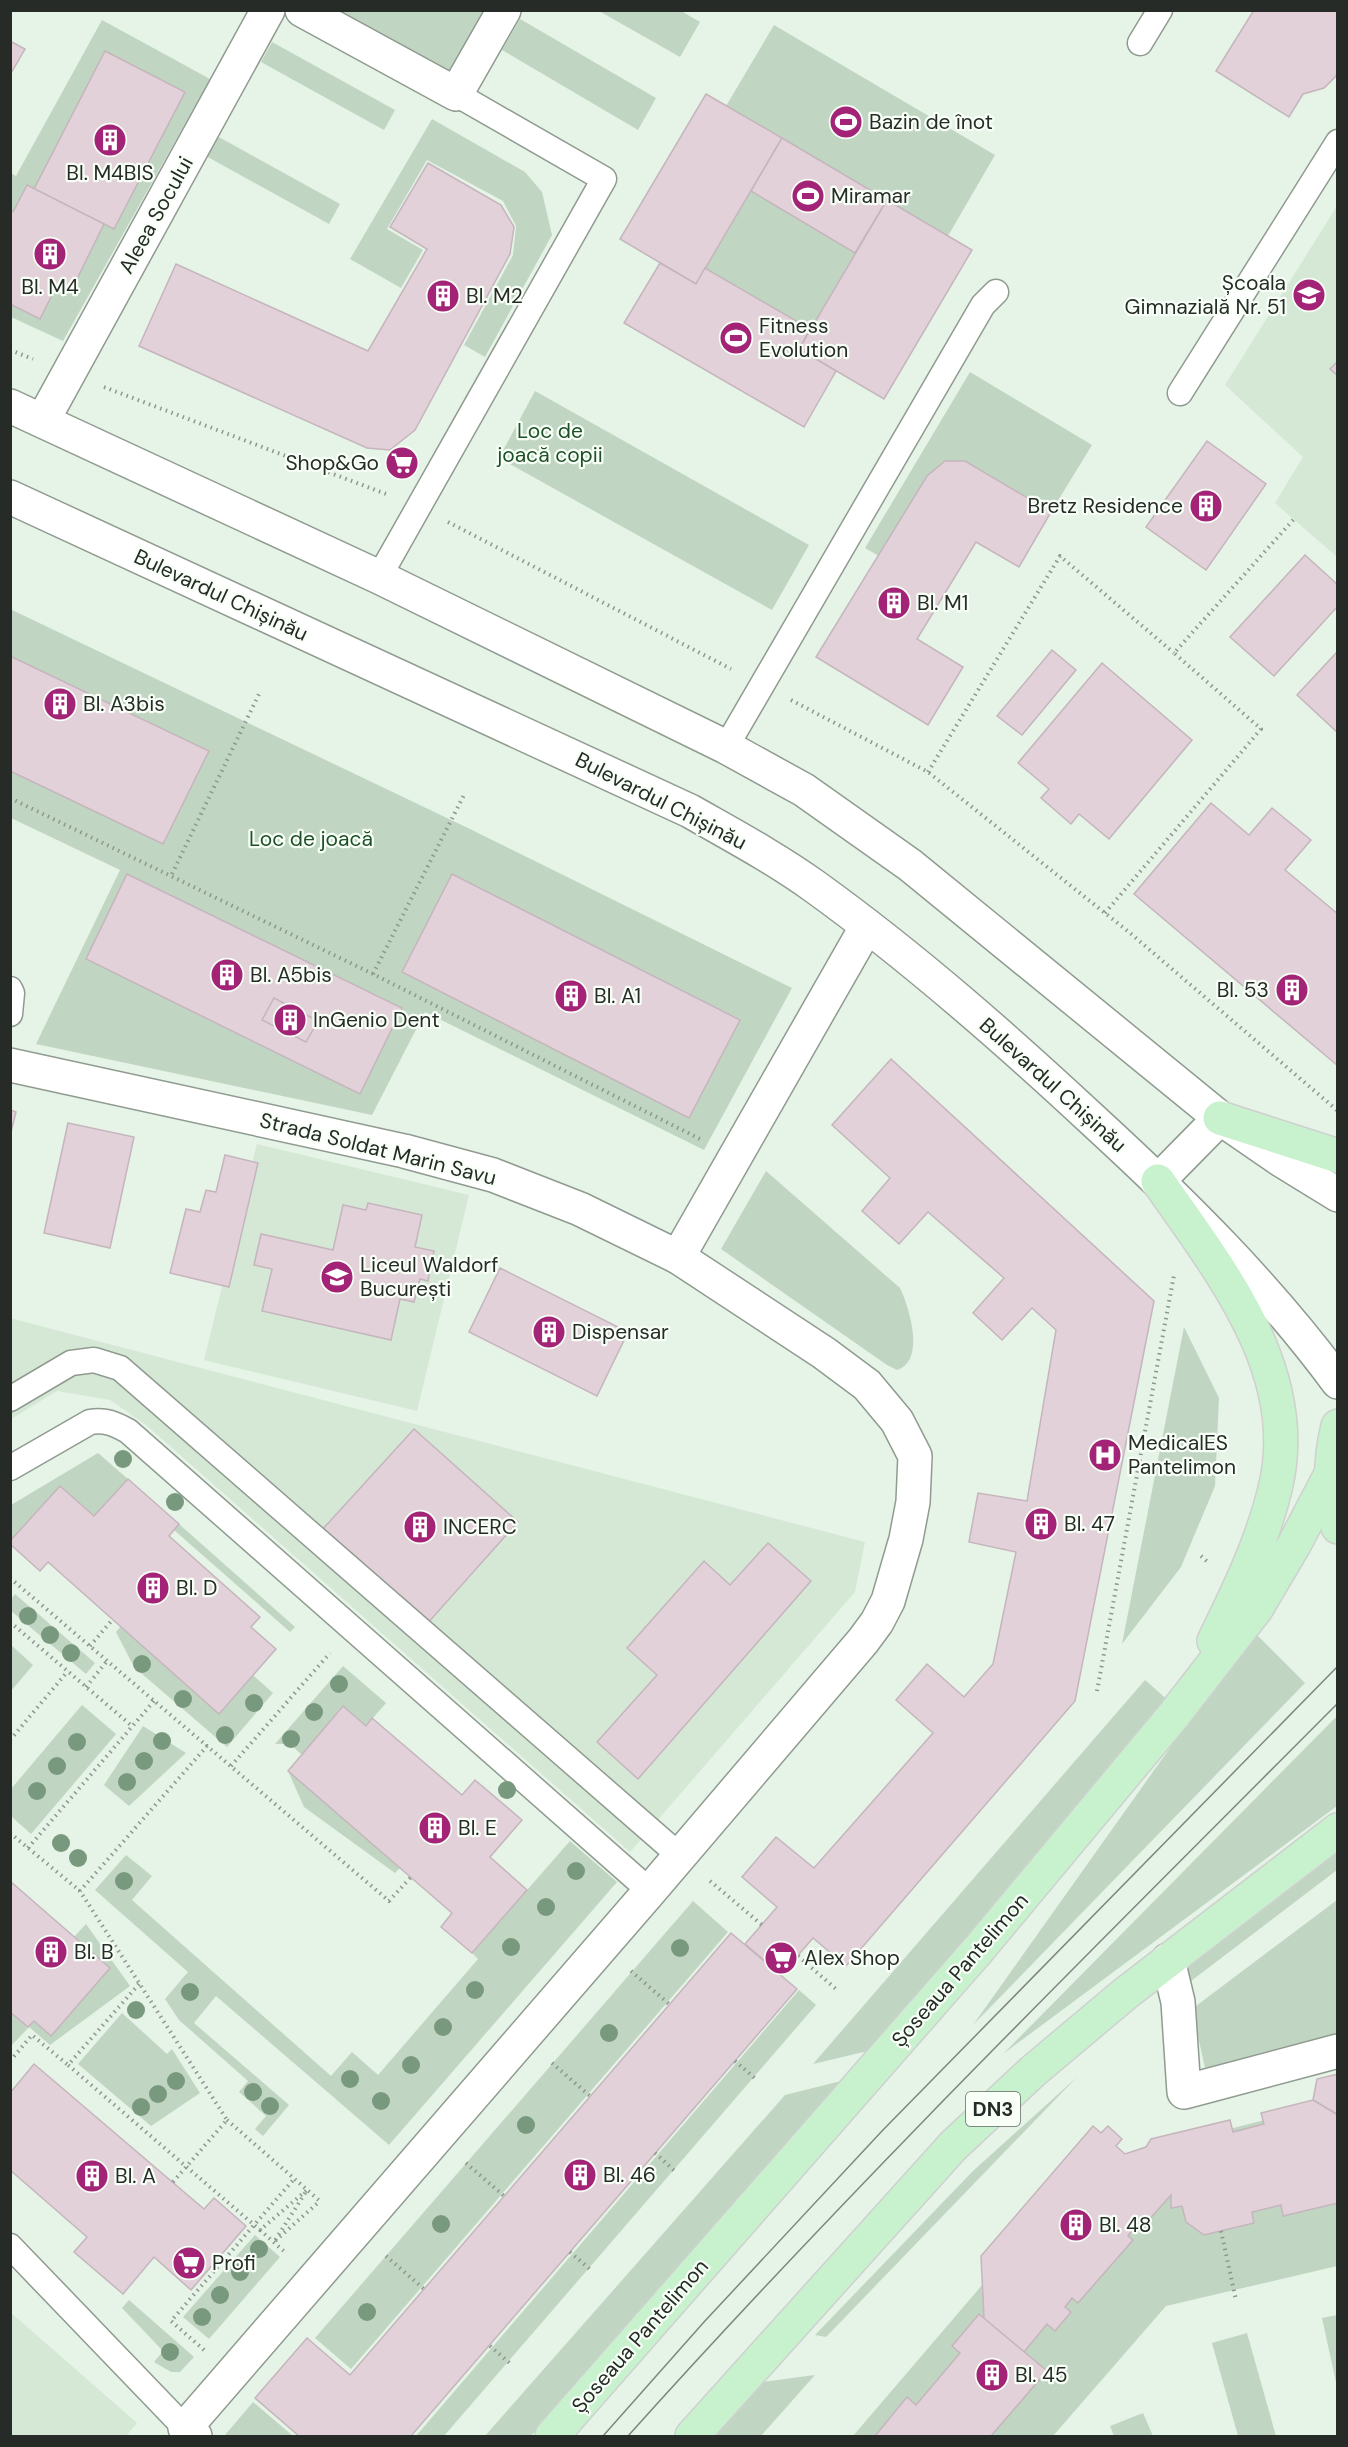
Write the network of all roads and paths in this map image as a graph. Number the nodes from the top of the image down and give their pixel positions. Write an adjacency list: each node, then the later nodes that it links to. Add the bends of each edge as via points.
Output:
1 (268, 10): 10 (street, Aleea Socului)
2 (303, 10): 6 (street)
3 (504, 10): 6 (street)
4 (1160, 10): 5 (lane)
5 (1140, 43)
6 (456, 94): 15 (lane, via 604,179)
7 (1338, 142): 11 (lane)
8 (996, 292): 19 (lane, via 983,306)
9 (10, 350): 10 (path)
10 (68, 374): 13 (street, Aleea Socului); 15 (path)
11 (1180, 393)
12 (10, 406): 13 (street)
13 (43, 420): 17 (street)
14 (10, 497): 27 (street, Bulevardul Chișinău, via 690,811 764,853)
15 (418, 507): 17 (lane); 19 (path)
16 (1294, 519): 18 (path)
17 (379, 577): 21 (street)
18 (1174, 653): 22 (path, via 1060,556); 26 (path, via 1261,729)
19 (760, 684): 21 (lane); 22 (path)
20 (259, 694): 25 (path)
21 (726, 747): 33 (street, via 804,790 910,865)
22 (928, 772): 26 (path)
23 (465, 793): 28 (path)
24 (10, 798): 25 (path)
25 (171, 874): 28 (path)
26 (1105, 913): 32 (path)
27 (867, 926): 36 (street, Bulevardul Chișinău, via 1018,1050); 38 (street)
28 (374, 974): 34 (path)
29 (10, 989): 30 (lane)
30 (10, 1014)
31 (10, 1065): 38 (street, Strada Soldat Marin Savu, via 404,1151 494,1175 580,1209)
32 (1338, 1111)
33 (1220, 1118): 35 (main road); 36 (street); 37 (street)
34 (702, 1140)
35 (1338, 1156)
36 (1158, 1181): 40 (street, Bulevardul Chișinău, via 1269,1296); 57 (main road, via 1221,1271 1263,1350 1277,1397 1281,1444 1275,1488 1258,1546 1212,1647)
37 (1338, 1195)
38 (678, 1257): 65 (street, Strada Soldat Marin Savu, via 867,1385 897,1421 915,1456 906,1539 888,1600 877,1622)
39 (1174, 1275): 55 (path)
40 (1338, 1382)
41 (10, 1398): 65 (lane, via 71,1363 94,1360 120,1368)
42 (1338, 1426): 44 (main road)
43 (10, 1468): 50 (lane, via 90,1422 113,1423 155,1454)
44 (1330, 1476): 45 (main road); 57 (main road, Șoseaua Pantelimon, via 1256,1609)
45 (1338, 1527)
46 (12, 1578): 47 (path); 51 (path)
47 (10, 1586)
48 (113, 1619): 51 (path)
49 (10, 1622): 53 (path)
50 (352, 1628): 61 (path); 67 (lane)
51 (90, 1646): 52 (path)
52 (107, 1661): 54 (path); 56 (path)
53 (68, 1671): 54 (path); 59 (path)
54 (86, 1687): 58 (path)
55 (1096, 1691)
56 (154, 1701): 58 (path); 60 (path)
57 (1173, 1716): 107 (main road, Șoseaua Pantelimon, via 978,1950)
58 (132, 1726): 64 (path)
59 (10, 1740)
60 (207, 1746): 61 (path); 68 (path)
61 (231, 1766): 66 (path, via 389,1901)
62 (1338, 1830): 71 (main road, DN3)
63 (10, 1833): 64 (path)
64 (27, 1848): 68 (path)
65 (691, 1865): 67 (street, Strada Soldat Marin Savu); 69 (path)
66 (411, 1877)
67 (650, 1891): 106 (street, Strada Soldat Marin Savu)
68 (80, 1892): 73 (path)
69 (762, 1925)
70 (798, 1956): 74 (path)
71 (1168, 1960): 76 (street, via 1178,2002 1184,2092); 108 (main road, DN3, via 1032,2072 953,2146)
72 (625, 1966): 75 (path)
73 (139, 1984): 80 (path); 83 (path)
74 (836, 1989)
75 (669, 2004)
76 (1338, 2051)
77 (545, 2058): 82 (path)
78 (10, 2061): 80 (path, via 32,2035)
79 (735, 2061): 81 (path)
80 (68, 2065): 86 (path)
81 (758, 2080)
82 (590, 2096)
83 (227, 2120): 86 (path); 88 (path)
84 (655, 2153): 87 (path)
85 (459, 2157): 91 (path)
86 (187, 2166): 89 (path); 92 (path)
87 (677, 2173)
88 (294, 2179): 90 (path); 92 (path)
89 (173, 2182)
90 (307, 2190): 93 (path); 95 (path); 95 (path, via 320,2201)
91 (504, 2196)
92 (254, 2224): 93 (path); 104 (path, via 171,2321)
93 (260, 2230): 95 (path)
94 (1221, 2231): 102 (path)
95 (274, 2242): 97 (path)
96 (10, 2246): 106 (lane)
97 (285, 2252)
98 (570, 2252): 100 (path)
99 (384, 2255): 101 (path)
100 (592, 2271)
101 (424, 2289)
102 (1236, 2300)
103 (489, 2346): 105 (path)
104 (202, 2348)
105 (512, 2365)
106 (190, 2432)
107 (552, 2436)
108 (692, 2436)

